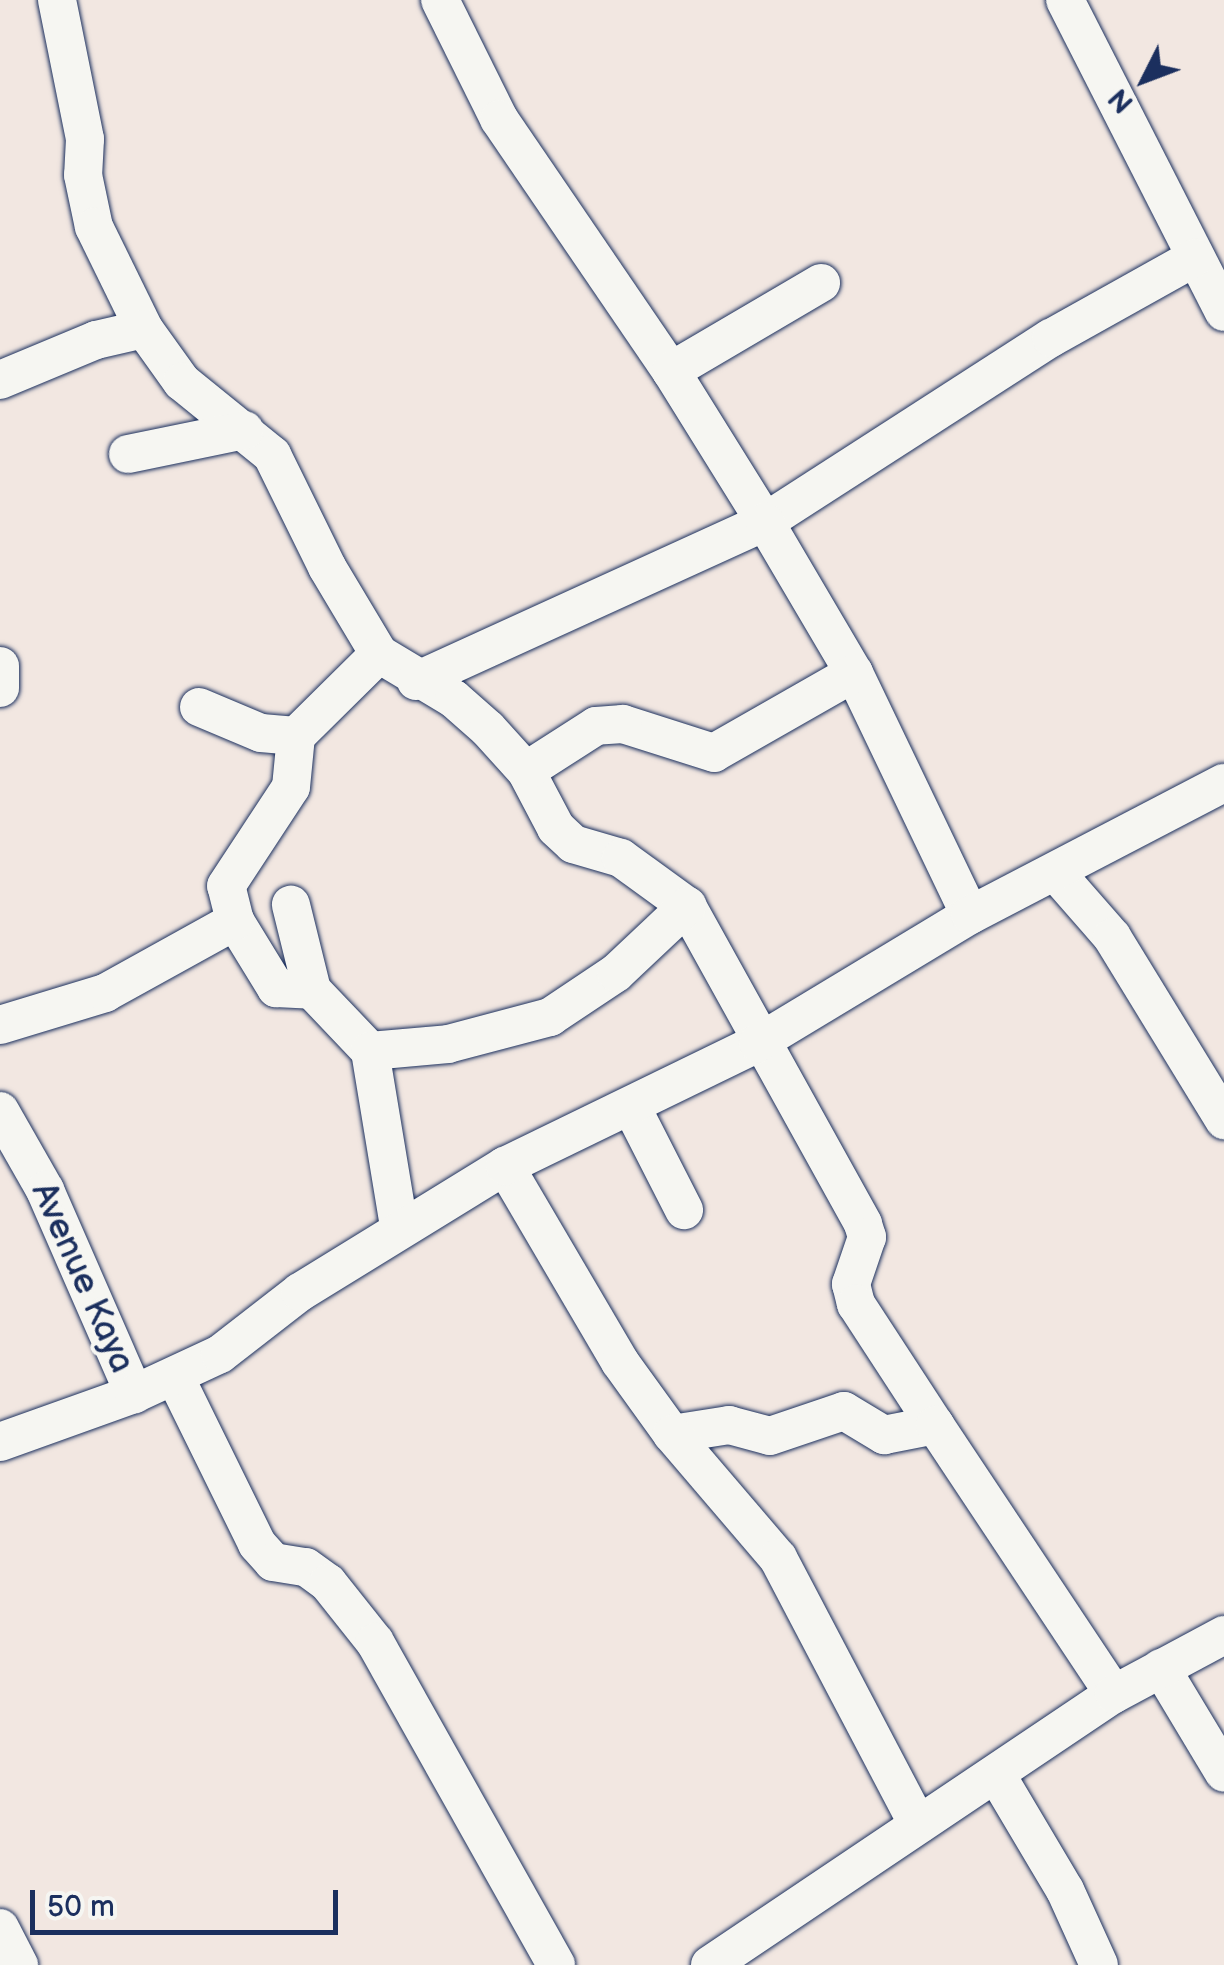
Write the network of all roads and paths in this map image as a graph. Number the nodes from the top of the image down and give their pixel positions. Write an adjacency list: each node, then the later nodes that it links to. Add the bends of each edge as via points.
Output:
1 (56, 0): 7 (street, via 85,140 82,174 94,228)
2 (440, 0): 8 (street, via 499,118)
3 (1066, 0): 4 (street)
4 (1194, 258): 6 (street); 12 (street, via 1051,338)
5 (821, 283): 8 (street)
6 (1224, 312)
7 (144, 329): 9 (street, via 96,340); 10 (street, via 182,382)
8 (670, 371): 12 (street)
9 (0, 380)
10 (245, 430): 11 (street); 13 (street, via 272,455 326,567)
11 (128, 454)
12 (765, 522): 15 (street); 16 (street)
13 (379, 654): 16 (street); 19 (street)
14 (0, 666): 17 (street)
15 (854, 673): 20 (street, via 714,753 623,724 596,726); 25 (street)
16 (416, 681): 20 (street, via 454,699)
17 (0, 688)
18 (199, 707): 19 (street, via 262,733)
19 (296, 736): 26 (street, via 290,786 226,886)
20 (526, 772): 24 (street, via 556,828 573,844 622,858)
21 (1224, 783): 22 (street)
22 (1058, 875): 25 (street); 32 (street, via 1112,938)
23 (291, 905): 27 (street)
24 (687, 906): 29 (street, via 732,982); 30 (street, via 616,973 550,1018 448,1044)
25 (970, 915): 29 (street)
26 (235, 921): 27 (street, via 276,988); 28 (street, via 105,992)
27 (312, 990): 30 (street)
28 (0, 1025)
29 (758, 1044): 31 (street); 39 (street, via 863,1224 867,1237 851,1284 856,1304)
30 (370, 1051): 36 (street)
31 (631, 1106): 34 (street); 35 (street)
32 (1224, 1120)
33 (2, 1121): 38 (street, Avenue Kaya, via 45,1190)
34 (505, 1166): 36 (street); 40 (street, via 620,1362)
35 (684, 1210)
36 (399, 1227): 37 (street, via 220,1354)
37 (175, 1377): 38 (street); 50 (street, via 257,1544 274,1562 306,1566 328,1583 375,1642)
38 (134, 1394): 41 (street)
39 (935, 1425): 40 (street, via 884,1435 844,1411 770,1436 729,1425); 44 (street)
40 (672, 1434): 47 (street, via 778,1558)
41 (0, 1442)
42 (1224, 1635): 43 (street)
43 (1161, 1668): 44 (street); 45 (street)
44 (1114, 1694): 46 (street)
45 (1224, 1773)
46 (996, 1774): 47 (street); 52 (street, via 1065,1890)
47 (918, 1825): 51 (street)
48 (0, 1928): 49 (street)
49 (19, 1965)
50 (556, 1965)
51 (710, 1965)
52 (1099, 1965)

